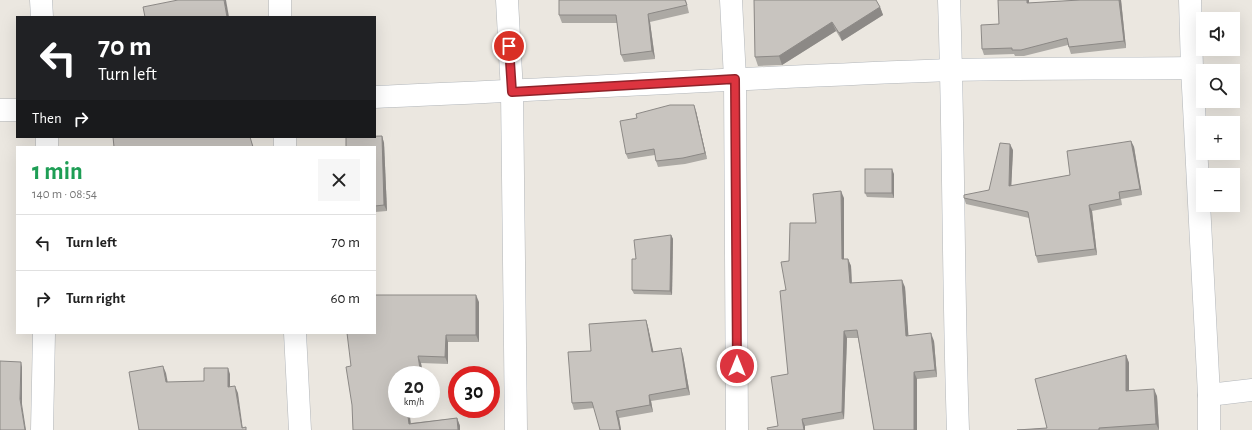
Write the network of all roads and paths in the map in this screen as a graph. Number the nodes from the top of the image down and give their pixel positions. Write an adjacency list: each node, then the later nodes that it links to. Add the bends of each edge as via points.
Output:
1 (41, 0): 7 (street)
2 (280, 0): 8 (street)
3 (507, 0): 12 (street)
4 (731, 0): 11 (street)
5 (949, 0): 10 (street)
6 (1190, 0): 9 (street)
7 (42, 16)
8 (280, 16)
9 (1192, 68): 10 (street); 19 (street)
10 (952, 70): 11 (street); 24 (street)
11 (735, 79): 12 (street); 23 (street)
12 (512, 92): 13 (street); 22 (street)
13 (376, 97)
14 (0, 110): 15 (street)
15 (16, 110)
16 (44, 334): 20 (street)
17 (295, 334): 21 (street)
18 (1252, 390): 19 (street)
19 (1209, 395): 25 (street)
20 (42, 430)
21 (300, 430)
22 (516, 430)
23 (737, 430)
24 (958, 430)
25 (1210, 430)

